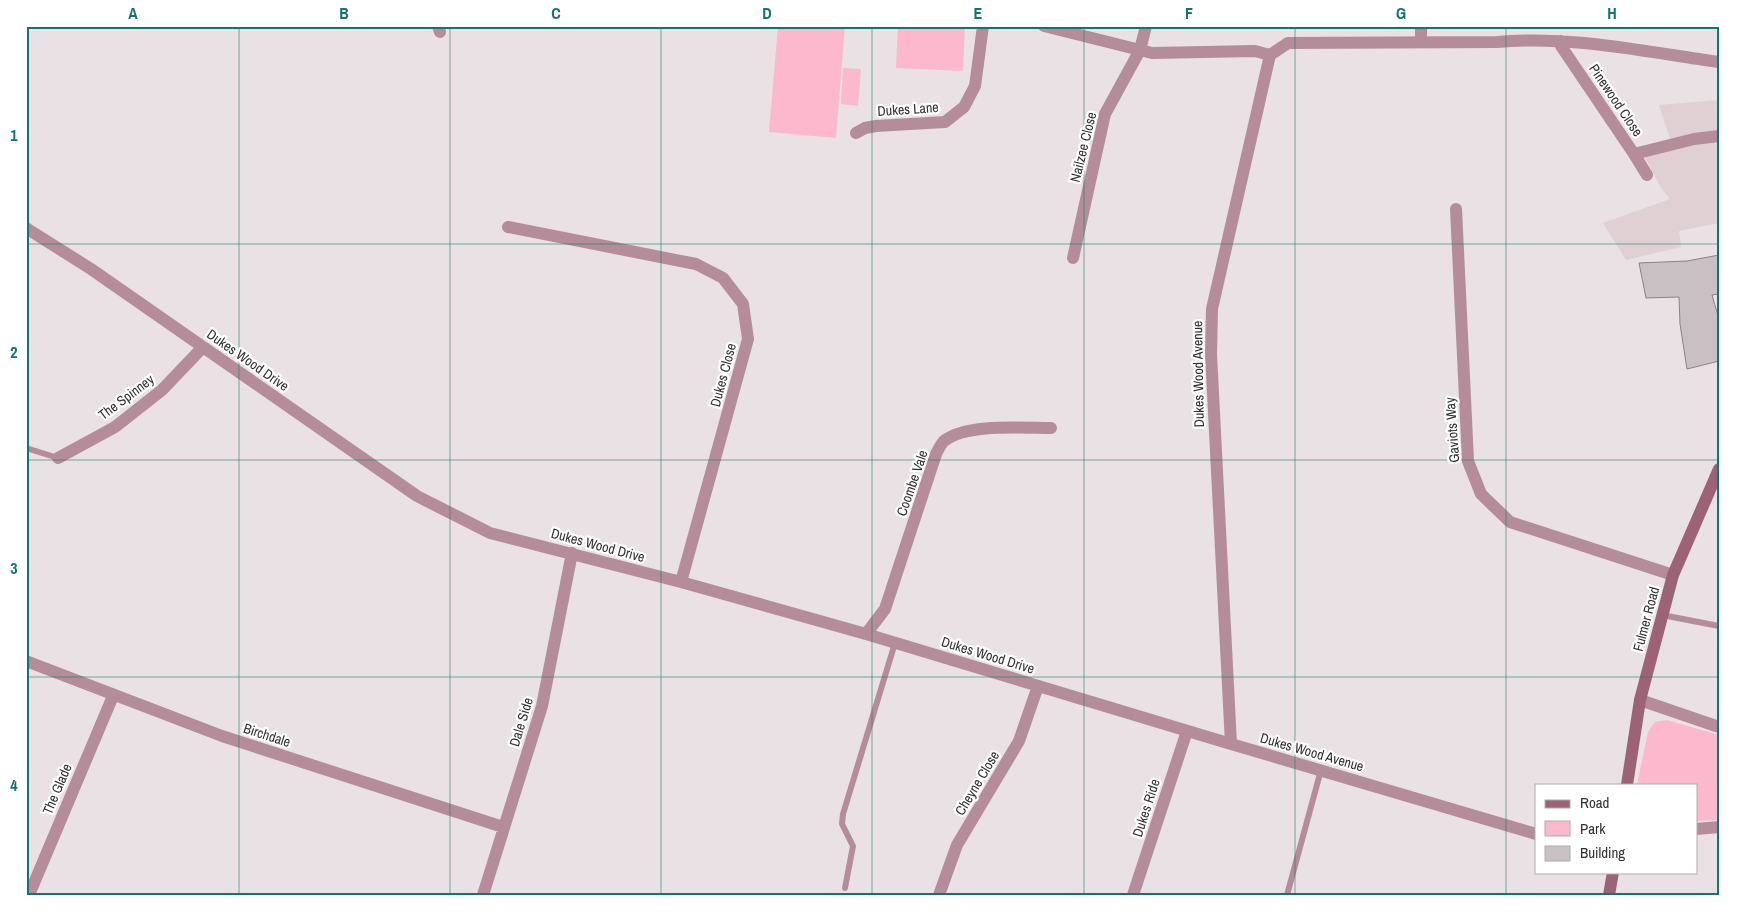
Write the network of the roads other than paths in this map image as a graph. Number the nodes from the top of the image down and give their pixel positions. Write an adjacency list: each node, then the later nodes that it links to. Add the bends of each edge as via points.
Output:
1 (983, 26): 10 (street, Dukes Lane, via 976,86 964,107 955,115 945,122 876,126)
2 (1044, 26): 7 (street)
3 (1146, 26): 7 (street, Nailzee Close)
4 (1421, 26): 5 (street)
5 (1421, 41): 6 (street); 8 (street, via 1288,43)
6 (1561, 41): 9 (street); 12 (street, Pinewood Close, via 1561,46)
7 (1140, 50): 8 (street, via 1152,53 1255,51); 17 (street, Nailzee Close, via 1105,114)
8 (1270, 55): 36 (street, Dukes Wood Avenue, via 1212,309 1210,354)
9 (1719, 62)
10 (856, 133)
11 (1719, 136): 12 (street, Pinewood Close)
12 (1634, 154): 13 (street)
13 (1647, 175)
14 (1456, 209): 24 (street, Gaviots Way, via 1468,461 1481,494 1510,522)
15 (508, 227): 25 (street, Dukes Close, via 696,264 723,278 743,304 748,339)
16 (26, 228): 18 (street, Dukes Wood Drive)
17 (1072, 258)
18 (203, 347): 21 (street, The Spinney, via 162,390 115,427); 23 (street, Dukes Wood Drive, via 417,496 490,532)
19 (1051, 428): 28 (street, Coombe Vale, via 976,430 943,442 936,454 885,609)
20 (26, 448): 21 (lane)
21 (58, 458)
22 (1719, 469): 24 (street, Fulmer Road)
23 (572, 553): 25 (street, Dukes Wood Drive); 39 (street, Dale Side, via 542,706)
24 (1673, 575): 26 (street, Fulmer Road)
25 (681, 582): 28 (street, Dukes Wood Drive)
26 (1662, 615): 27 (lane); 33 (street, Fulmer Road)
27 (1719, 626)
28 (866, 634): 29 (street, Dukes Wood Drive)
29 (895, 643): 31 (street, Dukes Wood Drive); 44 (lane, via 843,814 842,824 853,846)
30 (26, 661): 32 (street, Birchdale)
31 (1038, 686): 35 (street, Dukes Wood Drive); 47 (street, Cheyne Close, via 1019,741 957,845)
32 (113, 696): 39 (street, Birchdale, via 222,736); 45 (street, The Glade)
33 (1640, 700): 34 (street); 38 (street, Fulmer Road)
34 (1719, 727)
35 (1186, 731): 36 (street, Dukes Wood Drive); 48 (street, Dukes Ride)
36 (1231, 744): 37 (street, Dukes Wood Avenue)
37 (1321, 770): 42 (street, Dukes Wood Avenue); 49 (lane)
38 (1627, 784)
39 (503, 827): 46 (street, Dale Side)
40 (1719, 827): 41 (street)
41 (1698, 828)
42 (1535, 834)
43 (1614, 874): 50 (street)
44 (845, 888)
45 (29, 895)
46 (482, 895)
47 (939, 895)
48 (1133, 895)
49 (1287, 895)
50 (1609, 895)

